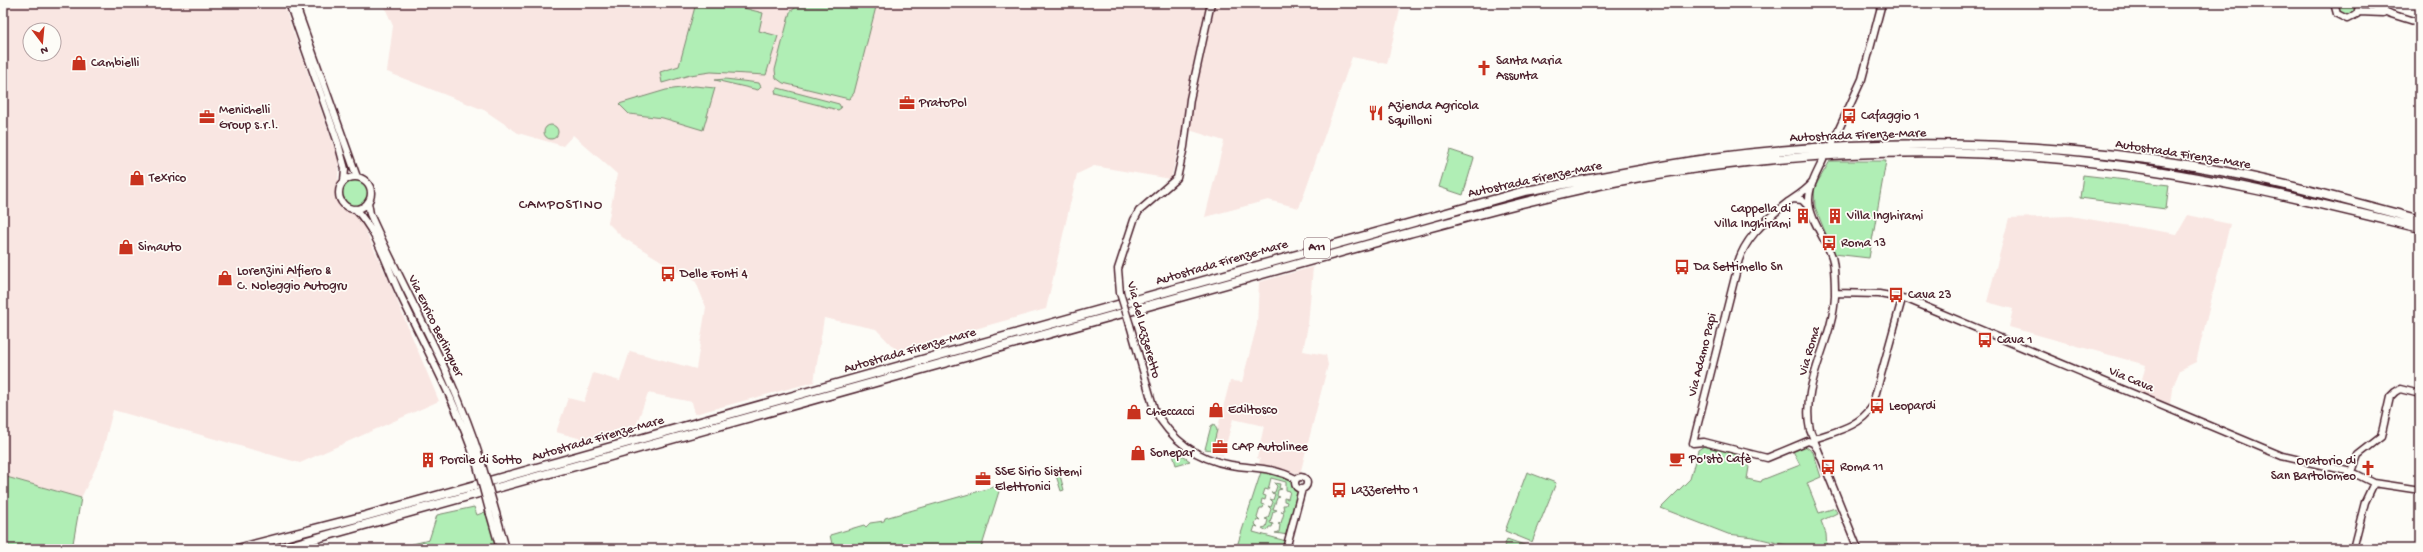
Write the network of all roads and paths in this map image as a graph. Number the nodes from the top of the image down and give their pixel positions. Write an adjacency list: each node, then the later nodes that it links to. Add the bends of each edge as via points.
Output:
1 (289, 3): 14 (street, Via Enrico Berlinguer, via 338,143 345,169)
2 (295, 3): 13 (street, Via Enrico Berlinguer)
3 (1211, 3): 28 (street, Via del Lazzeretto, bridge, via 1190,99 1177,178 1139,211 1134,220 1118,269 1120,293 1154,409 1177,440 1188,449 1211,460 1263,467 1287,474)
4 (1882, 3): 11 (street, via 1862,79)
5 (2334, 3): 8 (street, via 2336,12 2345,18 2353,17)
6 (2360, 3): 8 (street)
7 (2367, 3): 9 (street)
8 (2359, 12): 9 (street)
9 (2391, 14): 10 (street)
10 (2420, 24)
11 (1833, 142)
12 (1823, 160): 15 (street)
13 (357, 177): 14 (street); 17 (street, Via Enrico Berlinguer, via 366,181 370,188)
14 (344, 181): 19 (street, Via Enrico Berlinguer, via 339,189 340,199 346,207)
15 (1813, 182): 16 (street, Via Adamo Papi); 18 (street)
16 (1792, 200): 18 (street, via 1802,200); 25 (street, Via Adamo Papi, via 1748,240 1737,260 1736,273 1693,443 1704,442 1766,458)
17 (368, 202): 19 (street); 26 (street, Via Enrico Berlinguer, via 370,214 394,268 462,407)
18 (1809, 207): 22 (street, Via Roma, via 1832,259)
19 (355, 209): 26 (street, Via Enrico Berlinguer, via 370,228 440,371)
20 (2420, 220): 34 (highway, Autostrada Firenze-Mare / A11, via 2295,187 2194,166 2109,155 1928,145 1813,149 1714,158 1525,191 365,516)
21 (2420, 228): 35 (highway, Autostrada Firenze-Mare / A11, via 2296,198 2194,178 2108,164 2040,158 1926,153 1840,155 1713,167 1638,178 1528,201 1409,233)
22 (1835, 293): 23 (street, Via Cava, via 1866,293); 25 (street, Via Roma, via 1833,313 1809,398 1807,415)
23 (1902, 299): 25 (street, via 1872,407 1865,417 1854,425); 27 (street, Via Cava, via 2282,456)
24 (2420, 394): 27 (street, via 2400,389 2390,397 2380,437 2358,454)
25 (1811, 440): 33 (street, Via Roma, via 1818,450)
26 (478, 461): 32 (street, bridge)
27 (2352, 472): 29 (street, Via Cava)
28 (1296, 480): 31 (street, Via del Lazzeretto, via 1296,487); 31 (street, Via del Lazzeretto, via 1302,477 1306,481 1306,486)
29 (2374, 483): 30 (street, Via Cava); 39 (street, via 2365,502)
30 (2420, 490)
31 (1300, 491): 38 (street)
32 (493, 514): 36 (street); 37 (street)
33 (1859, 548)
34 (237, 549)
35 (278, 549)
36 (500, 549)
37 (506, 549)
38 (1286, 549)
39 (2353, 549)

